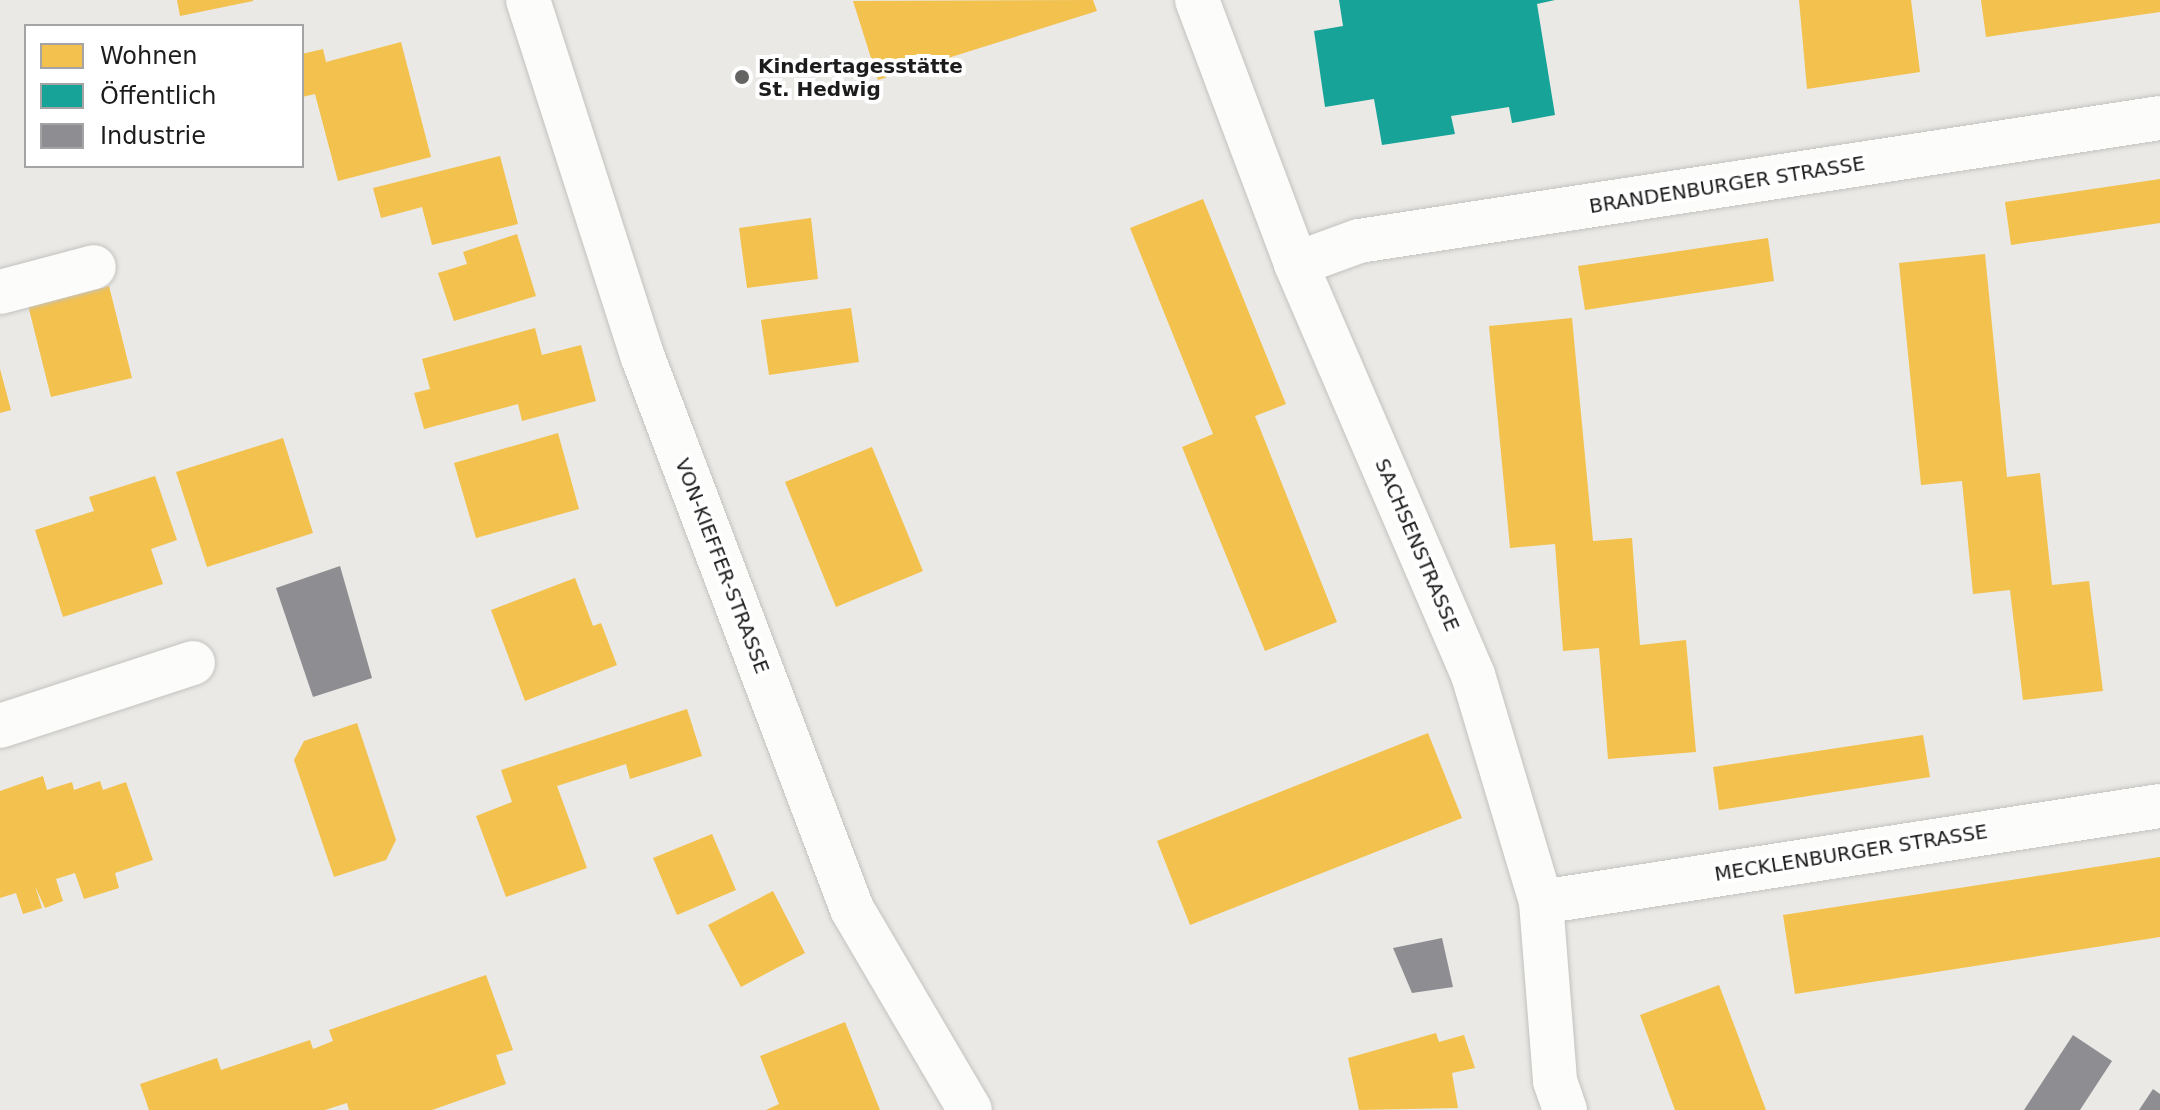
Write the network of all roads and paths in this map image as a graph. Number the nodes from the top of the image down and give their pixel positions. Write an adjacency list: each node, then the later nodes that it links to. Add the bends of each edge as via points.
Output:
1 (528, 0): 11 (street, VON-KIEFFER-STRASSE, via 642,355 852,909)
2 (1197, 0): 4 (street, SACHSENSTRASSE)
3 (2160, 118): 4 (street, BRANDENBURGER STRASSE, via 1359,241)
4 (1296, 264): 10 (street, SACHSENSTRASSE, via 1473,675)
5 (94, 267): 6 (street)
6 (0, 292)
7 (193, 663): 8 (street)
8 (0, 726)
9 (2160, 806): 10 (street, MECKLENBURGER STRASSE)
10 (1541, 902): 12 (street, SACHSENSTRASSE, via 1555,1081)
11 (970, 1110)
12 (1565, 1110)

